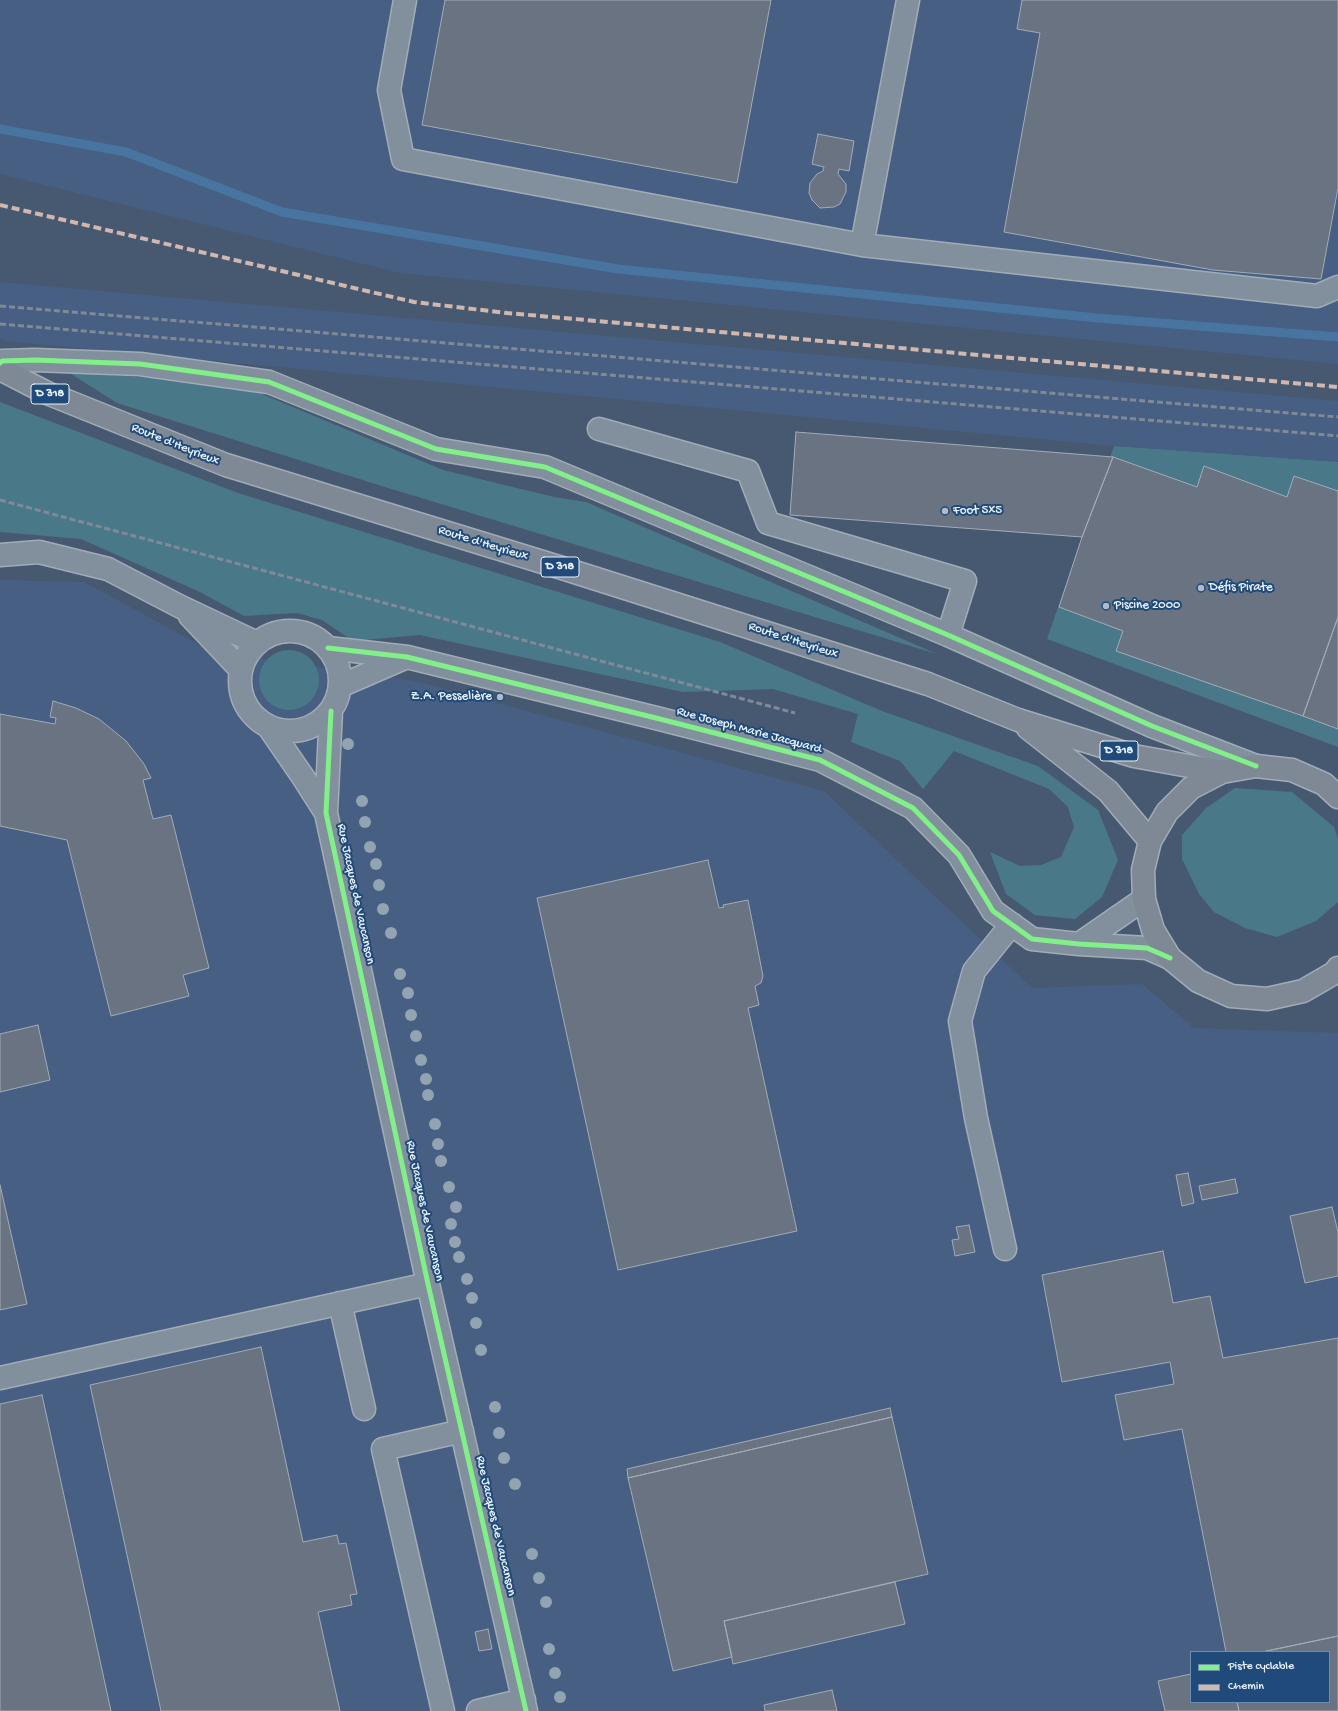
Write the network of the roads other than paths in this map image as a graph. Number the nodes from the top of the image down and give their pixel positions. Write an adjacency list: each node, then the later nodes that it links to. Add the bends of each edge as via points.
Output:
1 (405, 0): 3 (street, via 389,90 403,159)
2 (908, 0): 3 (street)
3 (862, 244): 4 (street, via 1317,296)
4 (1338, 287)
5 (0, 363): 10 (street, via 35,360 140,364 269,382 436,449 545,467)
6 (0, 370): 17 (main road, Route d'Heyrieux / D 318, via 47,393 226,465 928,684)
7 (599, 429): 10 (street, via 748,471 768,523 965,581)
8 (0, 554): 9 (street, via 39,552 108,569)
9 (181, 607): 11 (street); 14 (street)
10 (948, 635): 19 (street, via 1152,726)
11 (257, 642): 12 (street, via 271,634 286,631 302,632 316,638); 14 (street)
12 (328, 648): 13 (street, Rue Joseph Marie Jacquard); 15 (street, via 340,672)
13 (407, 657): 15 (street); 25 (street, Rue Joseph Marie Jacquard, via 820,760 913,808 959,856 993,911)
14 (240, 670): 18 (street, via 240,687 244,703 254,717)
15 (340, 686): 16 (street)
16 (331, 711): 18 (street, via 318,723 302,730 285,731); 22 (street, Rue Jacques de Vaucanson)
17 (1018, 720): 20 (main road, Route d'Heyrieux / D 318, via 1134,756); 23 (main road, Route d'Heyrieux / D 318, via 1108,791)
18 (268, 726): 22 (street, Rue Jacques de Vaucanson)
19 (1256, 766): 20 (main road); 21 (main road, via 1292,770 1324,784)
20 (1222, 772): 23 (main road, via 1186,792 1167,812)
21 (1338, 797)
22 (326, 813): 30 (street, Rue Jacques de Vaucanson)
23 (1150, 841): 24 (main road, via 1143,870)
24 (1144, 899): 26 (street); 27 (main road, via 1153,930)
25 (1012, 924): 26 (street, Rue Joseph Marie Jacquard, via 1032,939); 29 (street, via 974,971 960,1021 976,1118)
26 (1079, 944): 27 (street, Rue Joseph Marie Jacquard, via 1147,948)
27 (1170, 958): 28 (main road, via 1198,981 1231,996 1267,999 1303,991)
28 (1337, 971)
29 (1005, 1249)
30 (428, 1284): 31 (street); 34 (street, Rue Jacques de Vaucanson)
31 (340, 1302): 32 (street); 33 (street)
32 (0, 1378)
33 (364, 1408)
34 (462, 1431): 35 (street, Rue Jacques de Vaucanson); 36 (street, via 383,1449)
35 (525, 1706): 37 (street)
36 (443, 1711)
37 (478, 1711)

